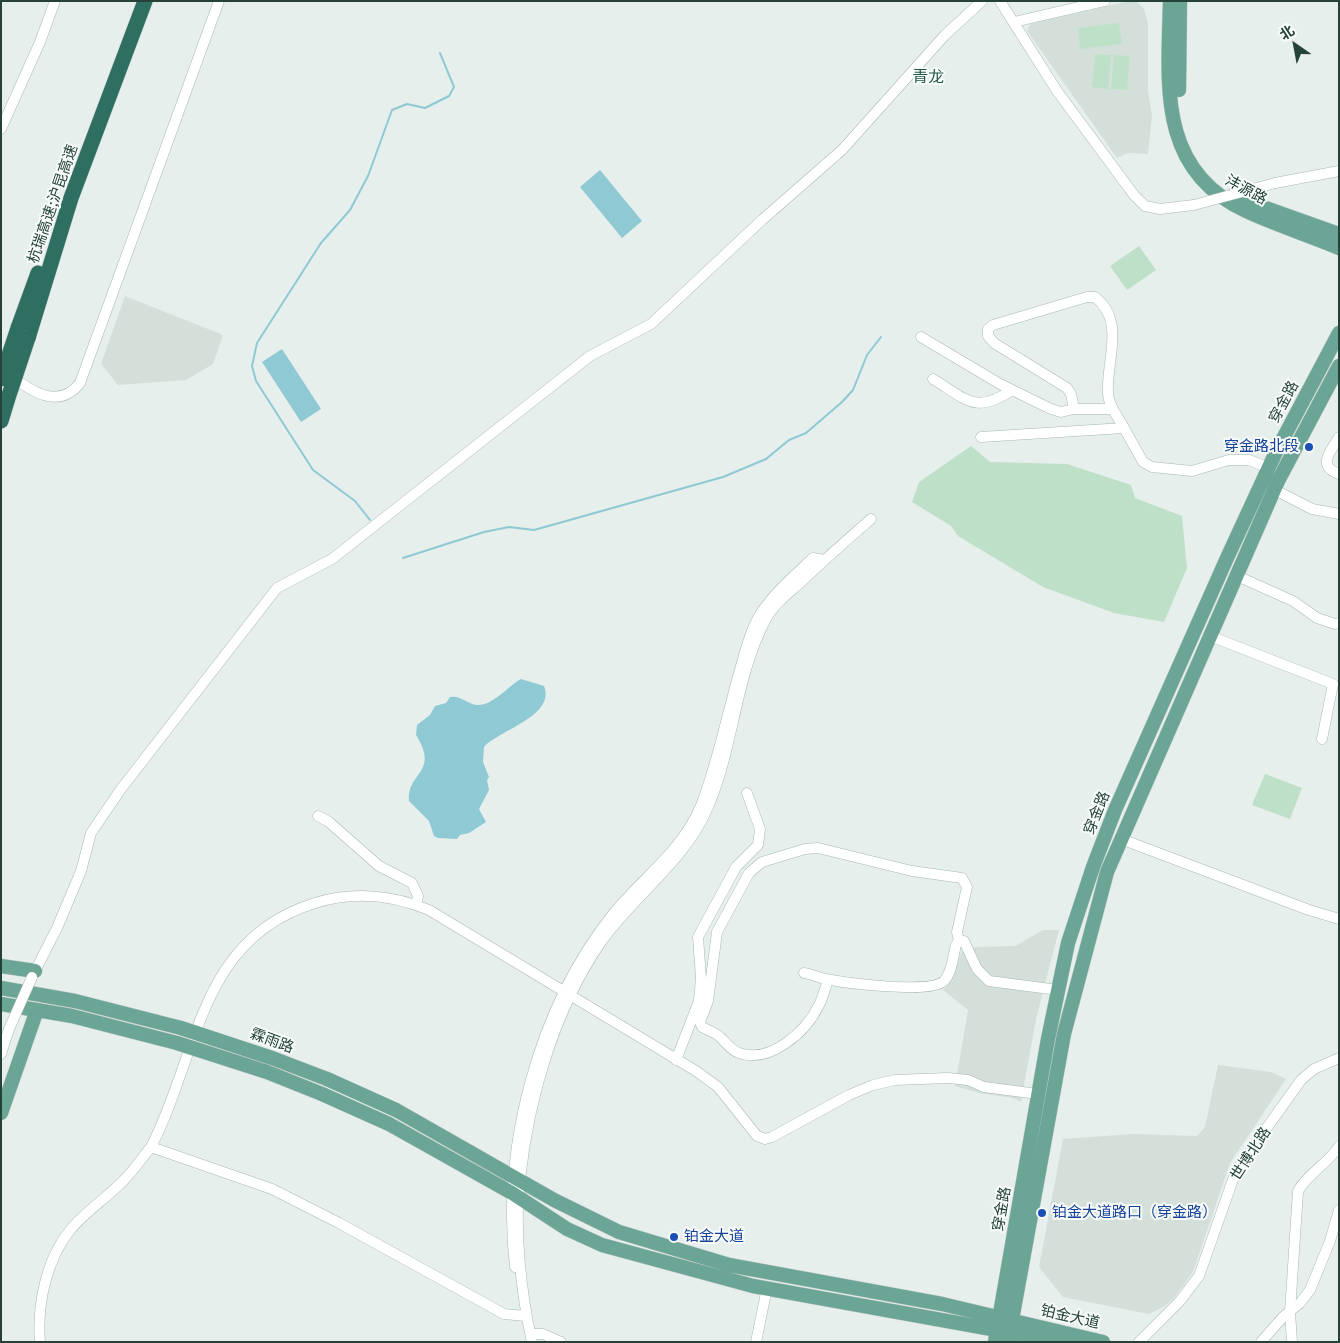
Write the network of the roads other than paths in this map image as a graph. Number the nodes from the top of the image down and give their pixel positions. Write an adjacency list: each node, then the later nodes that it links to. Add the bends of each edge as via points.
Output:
1 (54, 1): 11 (street, via 40,42)
2 (136, 1): 16 (highway, 杭瑞高速;沪昆高速)
3 (145, 1): 16 (highway, 杭瑞高速;沪昆高速)
4 (219, 1): 19 (street, via 80,383 72,394 52,397 22,384)
5 (982, 1): 46 (street, via 945,35 842,150 651,324 590,356 332,559 277,588 121,789 91,833 81,872)
6 (1000, 1): 10 (street)
7 (1105, 1): 10 (street)
8 (1170, 1): 14 (main road, 沣源路, via 1170,111 1182,150 1192,166 1214,192 1245,211)
9 (1180, 1): 13 (main road, 沣源路, via 1180,109 1190,145 1199,161 1220,184 1249,202)
10 (1014, 22): 12 (street, bridge, via 1057,91 1145,206 1160,209 1194,205 1276,183)
11 (1, 129)
12 (1339, 171)
13 (1339, 234)
14 (1339, 248)
15 (1339, 332): 29 (main road, 穿金路)
16 (23, 333): 20 (highway, 杭瑞高速;沪昆高速, bridge); 25 (highway, 杭瑞高速;沪昆高速, bridge)
17 (921, 337): 22 (street)
18 (1339, 366): 31 (main road, 穿金路)
19 (1, 368)
20 (1, 379)
21 (933, 379): 22 (street, via 974,403 996,401)
22 (1012, 390): 24 (street, via 1050,409 1061,412)
23 (1113, 409): 24 (street); 24 (street, via 1108,393 1113,331 1104,308 1095,297 1002,322 988,329 988,336 994,342 1067,388); 26 (street)
24 (1074, 410)
25 (1, 421)
26 (1124, 428): 27 (street); 29 (street, via 1143,462 1152,467 1192,471 1229,460 1249,460)
27 (981, 437)
28 (1339, 437): 30 (street, via 1327,459 1327,467)
29 (1269, 468): 49 (main road, 穿金路, via 1115,810 1068,943)
30 (1339, 474)
31 (1275, 490): 32 (street, via 1312,509); 34 (main road, 穿金路)
32 (1339, 514)
33 (871, 520): 50 (street, via 781,600 767,618 751,659 708,806 696,829 660,877 620,917)
34 (1237, 576): 35 (street, via 1293,601 1317,618); 36 (main road, 穿金路)
35 (1339, 623)
36 (1210, 636): 37 (street, via 1332,684); 40 (main road, 穿金路)
37 (1322, 738)
38 (747, 793): 55 (street, via 760,829 758,845 736,867 698,937 699,1001)
39 (318, 816): 41 (street, via 379,866 412,883 418,896)
40 (1121, 839): 42 (street); 66 (main road, 穿金路, via 1107,872 1064,1034)
41 (416, 905): 50 (street); 59 (street, via 396,898 367,896 323,900 284,916 252,937 236,952 216,983)
42 (1339, 919)
43 (959, 941): 47 (street, via 948,974 938,985 908,988); 47 (street, via 956,932 967,888 962,878 912,871 818,848 762,862 749,874 718,932 708,1001 700,1022 702,1027 718,1035 737,1053 756,1056 773,1050 785,1044 811,1018); 49 (street, via 967,945 977,970 989,981)
44 (1, 966): 46 (main road)
45 (804, 973): 47 (street)
46 (33, 974): 53 (street, bridge)
47 (828, 980)
48 (1, 988): 60 (main road, 霖雨路, bridge, via 75,1001 182,1028 272,1058 396,1110)
49 (1058, 990): 56 (main road, 穿金路)
50 (568, 994): 55 (street); 60 (street, via 546,1059)
51 (1, 1004): 52 (main road, 霖雨路)
52 (37, 1010): 57 (main road); 61 (main road, 霖雨路, bridge, via 177,1043 267,1072 389,1124)
53 (1, 1054)
54 (1339, 1058): 73 (street, 世博北路, via 1314,1069 1301,1080 1236,1171 1199,1276 1180,1301)
55 (676, 1060): 56 (street, via 718,1087 757,1136 765,1139 849,1095 895,1080 948,1078 968,1080 984,1087)
56 (1038, 1094): 66 (main road, 穿金路)
57 (1, 1113)
58 (1339, 1146): 64 (street, via 1298,1191)
59 (151, 1147): 65 (street, via 272,1189 504,1314); 68 (street, via 125,1180 70,1230 46,1281 40,1307)
60 (516, 1178): 61 (street); 66 (main road, 铂金大道, via 619,1232 691,1255 756,1271 942,1304)
61 (515, 1195): 63 (main road, 铂金大道, via 567,1229 602,1244 726,1280); 65 (street, via 512,1242)
62 (1339, 1210): 64 (street, via 1310,1290)
63 (767, 1288): 66 (main road, 铂金大道); 70 (street)
64 (1290, 1312): 74 (street); 75 (street)
65 (524, 1316): 67 (street)
66 (1004, 1331): 71 (main road, 铂金大道); 72 (main road, 铂金大道)
67 (530, 1339): 69 (street, via 542,1334)
68 (40, 1342)
69 (561, 1342)
70 (756, 1342)
71 (1062, 1342)
72 (1103, 1342)
73 (1139, 1342)
74 (1261, 1342)
75 (1292, 1342)

